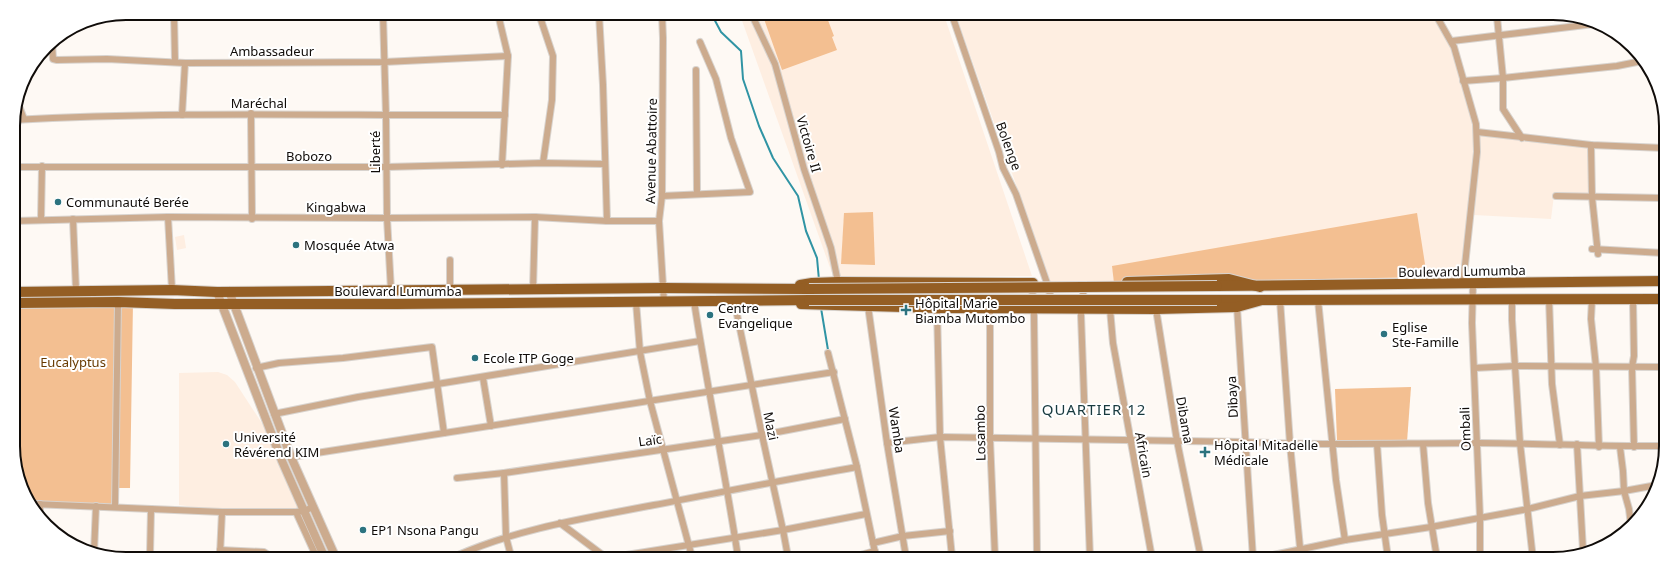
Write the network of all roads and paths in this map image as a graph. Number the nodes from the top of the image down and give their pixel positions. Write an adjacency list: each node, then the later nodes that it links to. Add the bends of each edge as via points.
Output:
1 (174, 20): 17 (street)
2 (383, 20): 18 (street, Liberté)
3 (499, 20): 16 (street)
4 (541, 20): 35 (street, via 553,56 552,100)
5 (599, 20): 36 (street)
6 (662, 20): 43 (street, Avenue Abattoire)
7 (754, 20): 59 (street, Victoire II, via 775,64 804,169 831,248)
8 (954, 20): 61 (street, Bolenge, via 1003,168 1016,194)
9 (1439, 20): 13 (street, Ombali)
10 (1497, 20): 12 (street)
11 (1584, 25): 12 (street)
12 (1498, 35): 13 (street); 22 (street)
13 (1452, 41): 23 (street, Ombali)
14 (700, 42): 42 (street, via 716,79 731,138 750,192)
15 (52, 50): 17 (street, Ambassadeur, via 53,59 57,60)
16 (508, 56): 18 (street, Ambassadeur); 27 (street)
17 (175, 62): 20 (street, Ambassadeur)
18 (384, 62): 20 (street, Ambassadeur); 28 (street, Liberté)
19 (1637, 62): 22 (street)
20 (185, 63): 26 (street)
21 (696, 70): 42 (street)
22 (1503, 78): 23 (street); 32 (street, via 1503,109)
23 (1463, 81): 31 (street, Ombali)
24 (21, 112): 30 (street)
25 (251, 114): 26 (street, Maréchal); 28 (street, Maréchal); 39 (street)
26 (182, 115): 30 (street, Maréchal)
27 (505, 115): 28 (street, Maréchal); 37 (street)
28 (386, 116): 41 (street, Liberté)
29 (20, 119): 30 (street, Maréchal)
30 (24, 119)
31 (1477, 132): 32 (street); 63 (street, Ombali)
32 (1522, 138): 33 (street)
33 (1591, 145): 34 (street); 45 (street)
34 (1659, 148)
35 (543, 163): 36 (street, Bobozo); 37 (street, Bobozo)
36 (604, 164): 54 (street)
37 (502, 165): 41 (street, Bobozo)
38 (42, 166): 39 (street, Bobozo); 40 (street, Bobozo); 51 (street)
39 (251, 166): 41 (street, Bobozo); 49 (street)
40 (20, 167)
41 (386, 167): 50 (street, Liberté)
42 (697, 193): 43 (street)
43 (662, 196): 55 (street, Avenue Abattoire)
44 (1556, 196): 45 (street)
45 (1592, 197): 46 (street); 56 (street, via 1596,251)
46 (1659, 198)
47 (168, 217): 49 (street, Kingabwa); 52 (street, Kingabwa); 68 (street)
48 (536, 217): 50 (street, Kingabwa); 54 (street, Kingabwa); 71 (street)
49 (252, 218): 50 (street, Kingabwa)
50 (387, 218): 69 (street, Liberté)
51 (42, 220): 52 (street, Kingabwa); 53 (street, Kingabwa)
52 (73, 220): 67 (street)
53 (20, 221)
54 (607, 221): 55 (street, Kingabwa)
55 (659, 221): 66 (street, Avenue Abattoire)
56 (1659, 253)
57 (450, 260): 70 (street)
58 (1659, 281): 63 (highway, Boulevard Lumumba)
59 (838, 282): 60 (highway); 64 (highway, via 824,282)
60 (1032, 283): 61 (highway); 97 (street)
61 (1048, 283): 62 (highway); 98 (street, Bolenge)
62 (1084, 283): 65 (highway, via 1229,279); 99 (street)
63 (1468, 284): 65 (highway, Boulevard Lumumba); 76 (street, Ombali)
64 (811, 286): 65 (highway, bridge); 66 (highway, Boulevard Lumumba, via 781,290)
65 (1260, 286)
66 (663, 288): 71 (highway, Boulevard Lumumba); 88 (street, Avenue Abattoire)
67 (76, 290): 68 (highway, Boulevard Lumumba); 73 (highway, Boulevard Lumumba)
68 (172, 290): 74 (highway, Boulevard Lumumba)
69 (391, 290): 70 (highway, Boulevard Lumumba); 72 (highway, Boulevard Lumumba)
70 (450, 290): 71 (highway, Boulevard Lumumba)
71 (533, 290)
72 (228, 291): 74 (highway, Boulevard Lumumba); 92 (street)
73 (20, 292)
74 (217, 292): 91 (street)
75 (1550, 298): 77 (highway); 78 (highway); 111 (street)
76 (1472, 299): 77 (highway); 84 (highway); 110 (street, Ombali)
77 (1512, 299): 105 (street)
78 (1592, 299): 79 (highway); 106 (street, via 1591,319)
79 (1633, 299): 80 (highway); 107 (street)
80 (1659, 299)
81 (734, 300): 85 (highway, Boulevard Lumumba); 90 (highway, Boulevard Lumumba); 115 (street, Mazi)
82 (1262, 300): 83 (highway); 90 (highway, bridge); 94 (highway)
83 (1280, 300): 84 (highway); 134 (street)
84 (1318, 300): 135 (street)
85 (694, 301): 88 (highway, Boulevard Lumumba); 102 (street)
86 (118, 302): 89 (highway, Boulevard Lumumba); 91 (highway, Boulevard Lumumba); 157 (street)
87 (636, 302): 88 (highway, Boulevard Lumumba); 92 (highway, Boulevard Lumumba); 103 (street)
88 (664, 302)
89 (20, 303)
90 (812, 303): 93 (highway, via 826,306)
91 (221, 304): 92 (highway, Boulevard Lumumba); 162 (street)
92 (232, 304): 109 (street)
93 (868, 306): 95 (highway); 131 (street, Wamba)
94 (1237, 307): 101 (highway); 130 (street, Dibaya)
95 (937, 308): 96 (highway); 123 (street)
96 (990, 308): 97 (highway); 124 (street, Losambo)
97 (1033, 308): 98 (highway); 126 (street)
98 (1054, 308): 99 (highway)
99 (1082, 309): 100 (highway); 128 (street)
100 (1110, 309): 101 (highway); 127 (street, Africain, via 1113,343)
101 (1156, 309): 129 (street, Dibama)
102 (700, 341): 103 (street); 116 (street)
103 (640, 352): 113 (street); 117 (street)
104 (828, 353): 112 (street)
105 (1515, 366): 110 (street); 111 (street); 133 (street)
106 (1596, 367): 107 (street); 111 (street); 142 (street)
107 (1632, 367): 108 (street); 140 (street)
108 (1659, 367)
109 (256, 368): 114 (street, via 278,363 432,347); 118 (street)
110 (1474, 368): 132 (street, Ombali)
111 (1552, 368): 139 (street)
112 (834, 372): 115 (street); 119 (street)
113 (483, 378): 114 (street); 120 (street)
114 (437, 384): 118 (street); 121 (street)
115 (752, 385): 116 (street); 122 (street, Mazi)
116 (709, 392): 117 (street); 125 (street)
117 (650, 401): 120 (street); 144 (street)
118 (274, 414): 145 (street)
119 (845, 419): 122 (street, Laïc); 146 (street)
120 (490, 426): 121 (street)
121 (444, 433): 145 (street)
122 (762, 435): 125 (street, Laïc); 149 (street, Mazi)
123 (940, 437): 124 (street); 131 (street); 170 (street)
124 (990, 439): 126 (street); 196 (street, Losambo)
125 (719, 440): 144 (street, Laïc); 151 (street)
126 (1036, 440): 128 (street); 197 (street)
127 (1130, 440): 128 (street); 129 (street); 199 (street, Africain)
128 (1085, 441): 198 (street)
129 (1177, 441): 130 (street); 200 (street, Dibama)
130 (1245, 442): 134 (street); 201 (street, Dibaya)
131 (887, 443): 172 (street, Wamba)
132 (1476, 443): 133 (street); 137 (street); 165 (street, Ombali)
133 (1520, 443): 139 (street); 161 (street)
134 (1290, 444): 135 (street); 180 (street)
135 (1334, 444): 136 (street); 175 (street, via 1336,480)
136 (1377, 444): 137 (street); 171 (street)
137 (1423, 444): 168 (street)
138 (1577, 444): 139 (street); 142 (street); 153 (street)
139 (1560, 445)
140 (1634, 446): 141 (street); 143 (street)
141 (1659, 446)
142 (1599, 447): 143 (street)
143 (1620, 447): 152 (street)
144 (663, 450): 147 (street, Laïc); 154 (street)
145 (291, 457): 158 (street)
146 (856, 467): 149 (street); 164 (street)
147 (504, 473): 148 (street, Laïc); 173 (street)
148 (458, 478)
149 (773, 482): 151 (street); 169 (street, Mazi)
150 (1651, 486): 152 (street)
151 (728, 491): 154 (street); 174 (street)
152 (1624, 492): 153 (street); 166 (street)
153 (1580, 496): 161 (street); 179 (street)
154 (677, 501): 167 (street); 177 (street)
155 (40, 504): 156 (street); 159 (street)
156 (96, 506): 157 (street); 178 (street)
157 (115, 507): 160 (street)
158 (313, 507): 162 (street); 185 (street)
159 (40, 508)
160 (151, 509): 163 (street); 181 (street)
161 (1528, 509): 165 (street); 206 (street)
162 (300, 511): 163 (street); 183 (street); 184 (street)
163 (222, 512): 182 (street)
164 (866, 514): 169 (street); 176 (street)
165 (1480, 518): 168 (street); 205 (street, Ombali)
166 (1630, 519)
167 (560, 523): 173 (street); 188 (street)
168 (1431, 527): 171 (street); 204 (street)
169 (783, 530): 174 (street); 192 (street, Mazi)
170 (950, 531): 172 (street); 195 (street)
171 (1384, 535): 175 (street); 203 (street)
172 (903, 536): 176 (street); 194 (street, Wamba)
173 (506, 537): 186 (street); 187 (street)
174 (735, 537): 177 (street); 191 (street)
175 (1345, 540): 180 (street)
176 (873, 543): 193 (street)
177 (689, 544): 189 (street); 190 (street)
178 (94, 547)
179 (1583, 547)
180 (1300, 550): 202 (street)
181 (150, 552)
182 (220, 552)
183 (315, 552)
184 (322, 552)
185 (333, 552)
186 (467, 552)
187 (510, 552)
188 (599, 552)
189 (643, 552)
190 (691, 552)
191 (737, 552)
192 (787, 552)
193 (875, 552)
194 (905, 552)
195 (952, 552)
196 (995, 552)
197 (1037, 552)
198 (1090, 552)
199 (1151, 552)
200 (1201, 552)
201 (1253, 552)
202 (1290, 552)
203 (1387, 552)
204 (1436, 552)
205 (1480, 552)
206 (1532, 552)

